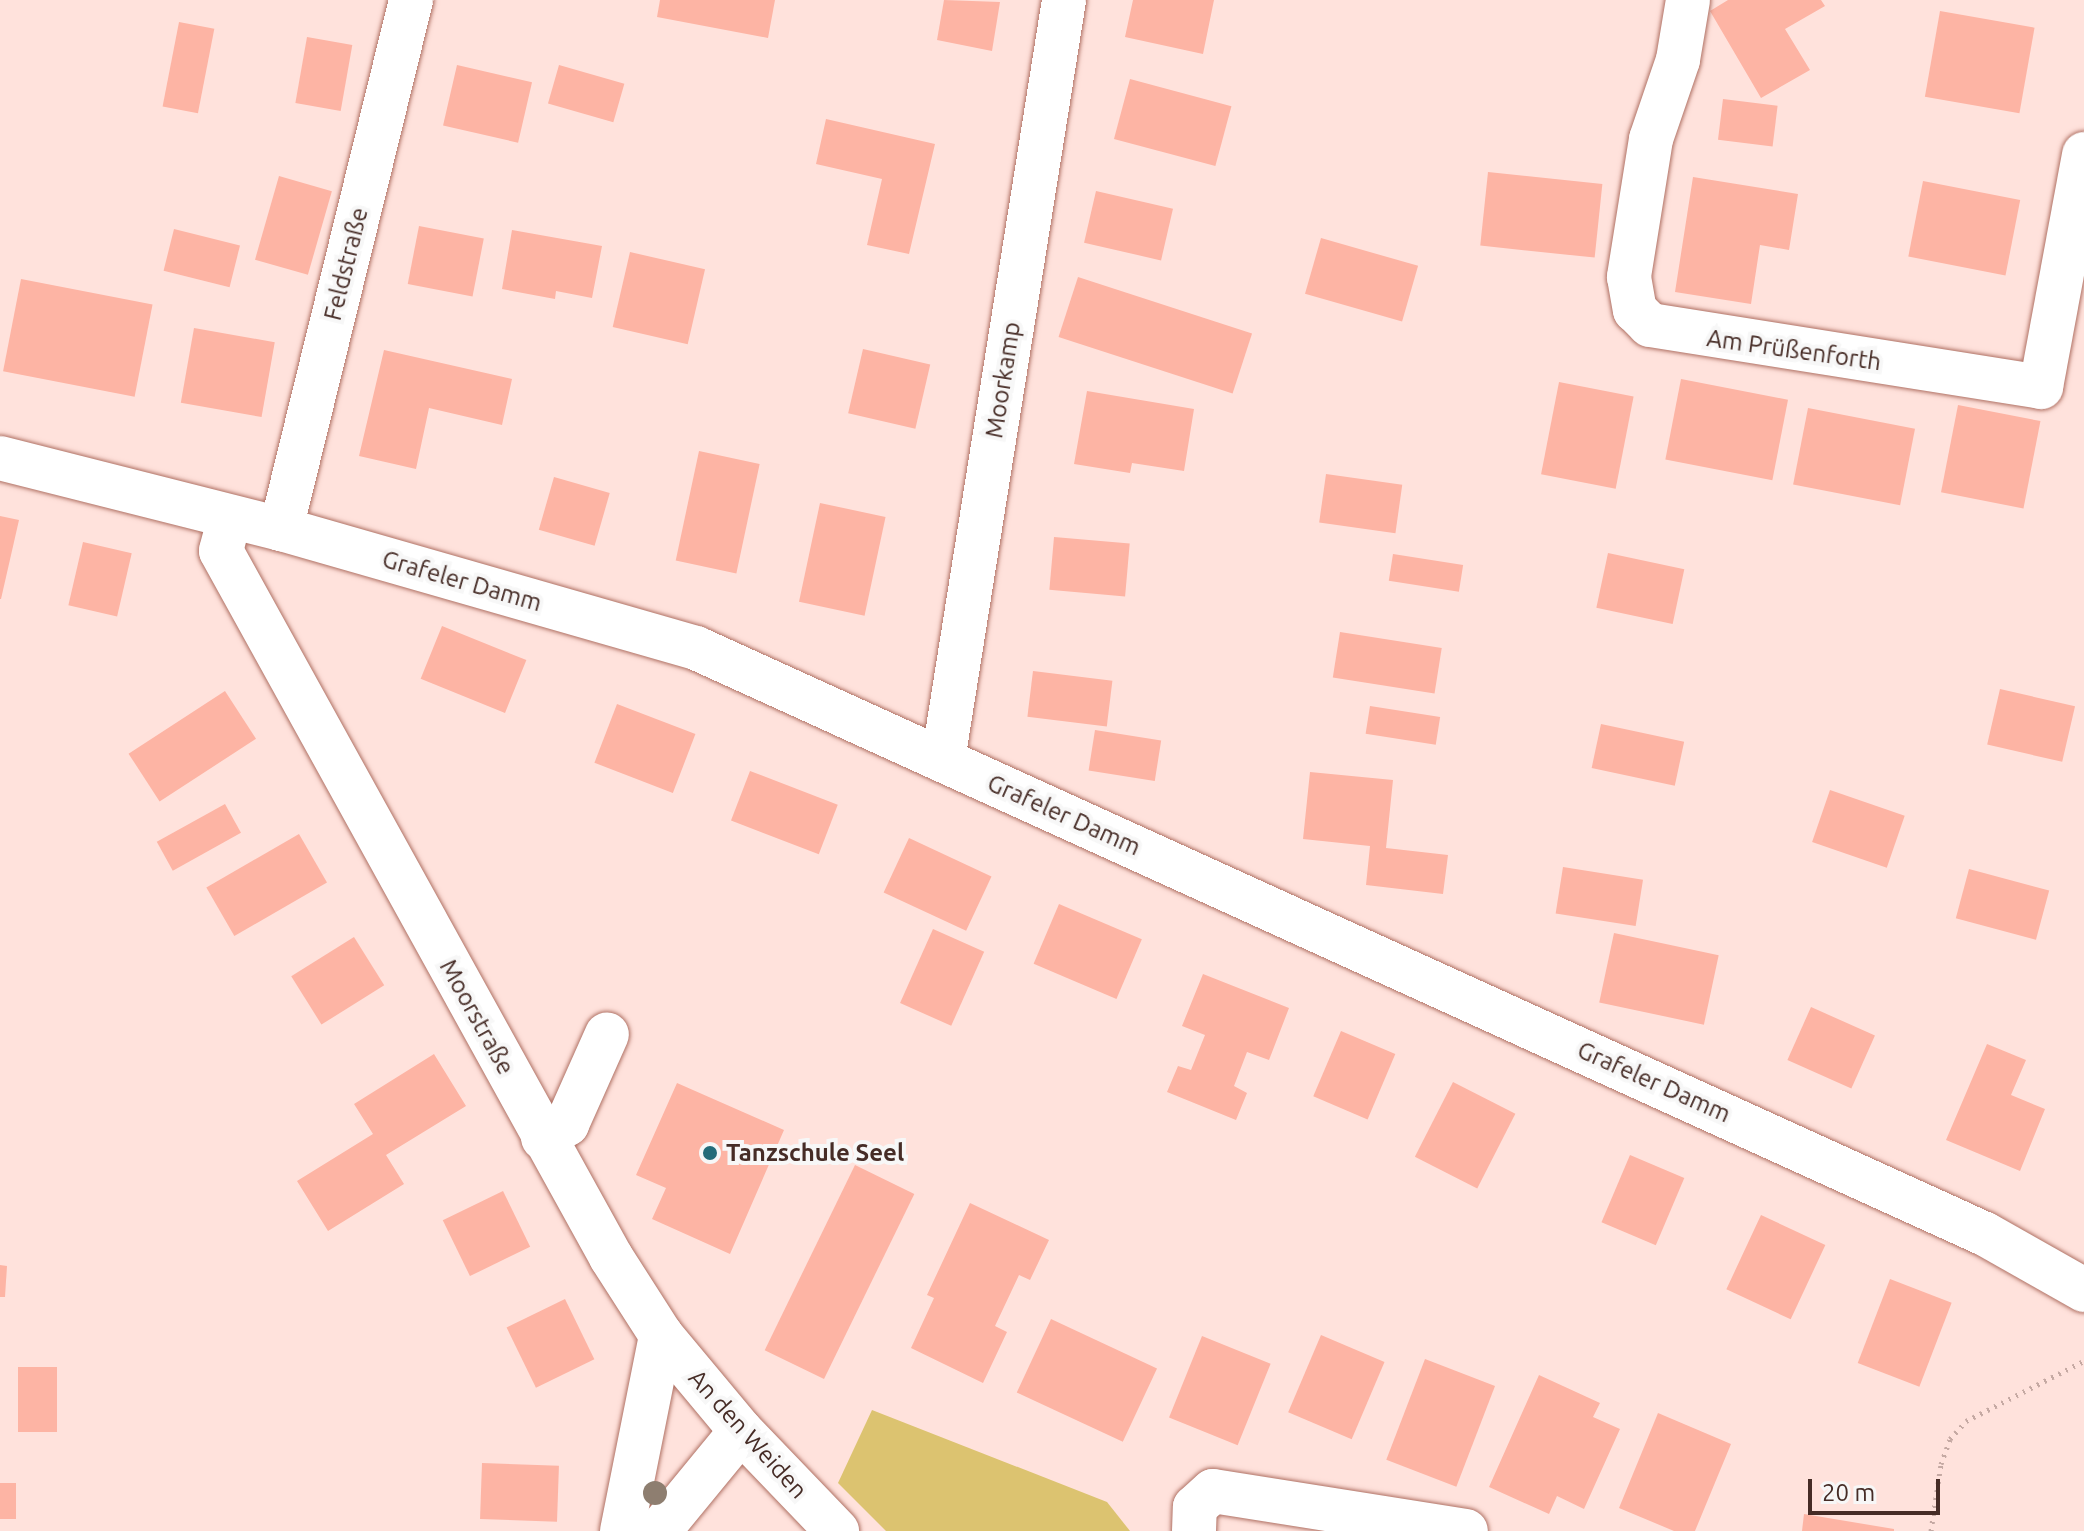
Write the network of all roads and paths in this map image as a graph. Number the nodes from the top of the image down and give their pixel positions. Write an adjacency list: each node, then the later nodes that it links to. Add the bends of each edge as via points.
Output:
1 (411, 0): 7 (street, Feldstraße)
2 (1064, 0): 8 (street, Moorkamp)
3 (1688, 0): 4 (street, Am Prüßenforth, via 1678,60 1651,139 1629,277 1635,310 1650,325 2041,387)
4 (2084, 154)
5 (0, 458): 6 (street, Grafeler Damm)
6 (230, 517): 7 (street, Grafeler Damm); 10 (street, Moorstraße, via 221,551)
7 (281, 529): 8 (street, Grafeler Damm, via 696,648)
8 (943, 760): 11 (street, Grafeler Damm, via 1985,1234)
9 (607, 1034): 10 (street, via 567,1124)
10 (543, 1138): 12 (street, Moorstraße)
11 (2084, 1290)
12 (661, 1335): 14 (street, An den Weiden); 15 (street)
13 (2084, 1361): 20 (path, via 1966,1421 1950,1439 1941,1464)
14 (741, 1431): 16 (street); 17 (street, An den Weiden)
15 (622, 1531)
16 (659, 1531)
17 (837, 1531)
18 (1194, 1531): 19 (street, via 1195,1507 1213,1491)
19 (1466, 1531)
20 (1931, 1531)

